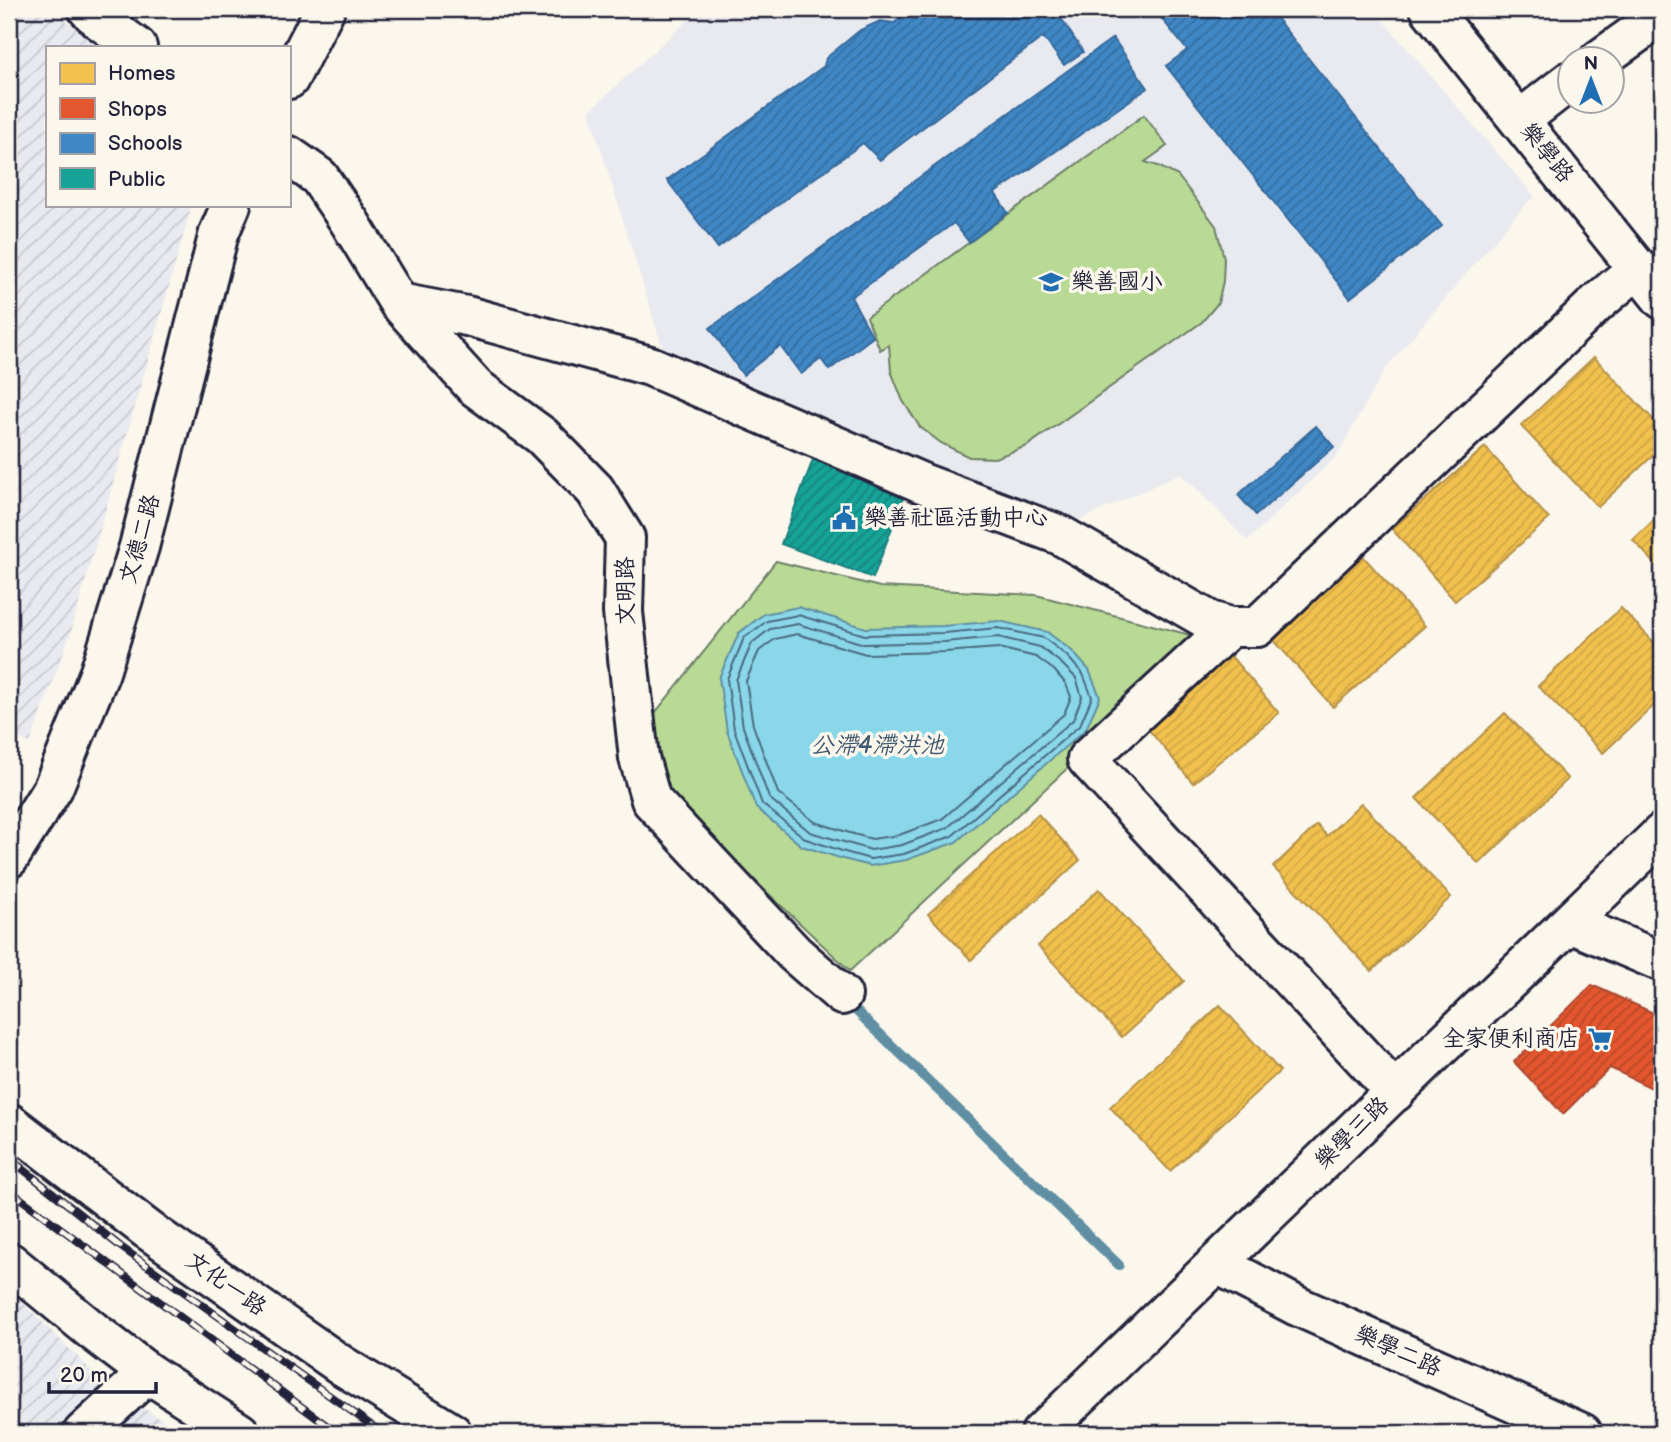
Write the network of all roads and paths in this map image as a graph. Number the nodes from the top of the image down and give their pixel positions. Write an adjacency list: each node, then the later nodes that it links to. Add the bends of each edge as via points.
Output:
1 (88, 9): 5 (street)
2 (325, 9): 7 (street)
3 (1430, 9): 9 (street, 樂學路)
4 (1662, 15): 6 (street)
5 (136, 46)
6 (1619, 46)
7 (290, 77)
8 (1556, 92): 9 (street)
9 (1520, 120): 12 (street, 樂學路)
10 (290, 157): 14 (street, 文明路, via 319,177)
11 (231, 206): 18 (street, 文德二路, via 219,233 139,547 100,672 53,788)
12 (1638, 268): 13 (street, 樂學路); 15 (street, via 1256,627)
13 (1662, 299)
14 (399, 303): 15 (street, via 467,316 650,366 922,483 1060,535); 21 (street, 文明路, via 475,387 542,436 595,489 625,538 623,612 639,758 651,800 794,953)
15 (1220, 624): 16 (street); 22 (street, via 1087,759)
16 (1090, 720)
17 (1662, 833): 19 (street, 樂學三路)
18 (9, 858)
19 (1570, 923): 20 (street); 22 (street, 樂學三路)
20 (1662, 962)
21 (842, 995)
22 (1395, 1092): 25 (street, 樂學三路)
23 (9, 1123): 29 (street, 文化一路, via 148,1230 341,1365)
24 (9, 1262): 26 (street)
25 (1217, 1264): 30 (street, 樂學三路); 31 (street, 樂學二路, via 1297,1306)
26 (148, 1373): 27 (street); 28 (street)
27 (83, 1433)
28 (240, 1433)
29 (452, 1433)
30 (1041, 1433)
31 (1582, 1433)

